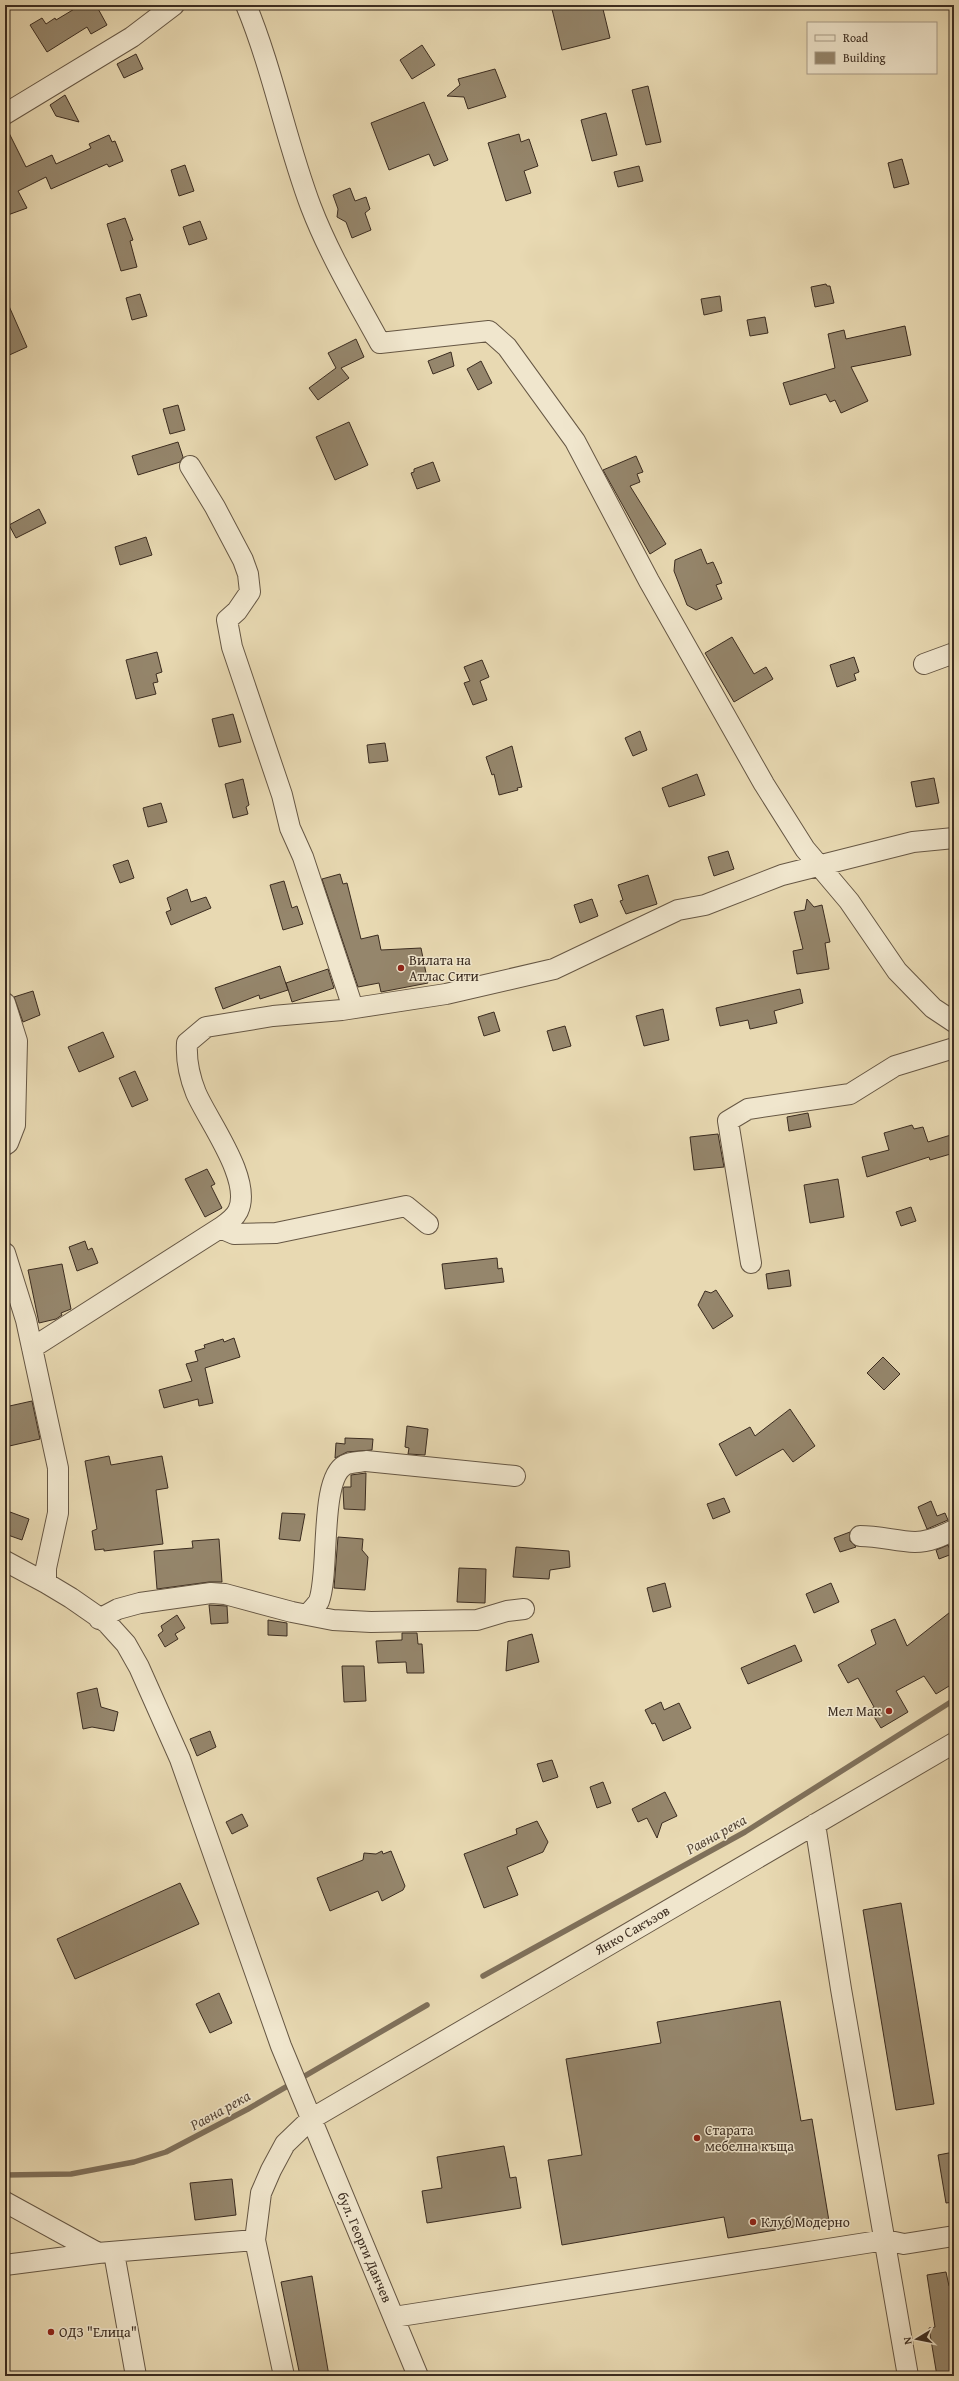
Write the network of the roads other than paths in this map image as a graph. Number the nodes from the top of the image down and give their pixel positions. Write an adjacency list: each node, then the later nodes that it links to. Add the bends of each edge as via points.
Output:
1 (174, 5): 3 (street, via 132,37)
2 (246, 5): 8 (street, via 258,34 311,208 344,278 380,343 489,331 507,347 575,441 649,581 764,784 805,849)
3 (5, 114)
4 (190, 466): 10 (street, via 215,507 248,574 250,592 237,611 227,620 232,647 282,795 290,828 308,871)
5 (954, 653): 6 (street)
6 (924, 664)
7 (954, 838): 8 (street, via 913,842)
8 (820, 866): 10 (street, via 782,875 705,905 678,910 554,969 446,994); 11 (street, via 849,901 897,972 933,1008)
9 (5, 1003): 13 (street, via 17,1042 15,1125 8,1144)
10 (353, 1008): 15 (street, via 273,1016 206,1027 187,1043 186,1057 196,1093 222,1139 239,1187 238,1211)
11 (954, 1022)
12 (954, 1048): 17 (street, via 895,1066 850,1094 748,1109 728,1121)
13 (5, 1145)
14 (428, 1224): 15 (street, via 406,1206 276,1233 234,1234)
15 (220, 1228): 18 (street)
16 (5, 1253): 18 (street)
17 (751, 1263)
18 (32, 1348): 23 (street, via 58,1468 58,1513 46,1568)
19 (515, 1476): 25 (street, via 366,1461 345,1465 334,1476 329,1492 324,1586 318,1603)
20 (954, 1530): 21 (street, via 931,1540 916,1542)
21 (860, 1536)
22 (5, 1561): 23 (street, бул. Георги Данчев)
23 (46, 1584): 26 (street, бул. Георги Данчев, via 71,1598)
24 (524, 1609): 25 (street, via 477,1620 371,1622 333,1620)
25 (307, 1615): 26 (street, via 225,1594 211,1593 140,1603 118,1609)
26 (99, 1619): 29 (street, бул. Георги Данчев, via 107,1623 126,1644 180,1759 281,2046)
27 (954, 1743): 28 (street, Янко Сакъзов)
28 (815, 1824): 29 (street, Янко Сакъзов); 33 (street, via 840,1989)
29 (311, 2119): 32 (street, Янко Сакъзов, via 285,2144 271,2170 261,2193); 36 (street, бул. Георги Данчев)
30 (5, 2202): 34 (street)
31 (954, 2236): 33 (street, via 904,2244)
32 (255, 2240): 34 (street); 38 (street, Янко Сакъзов)
33 (885, 2240): 36 (street); 40 (street)
34 (106, 2253): 35 (street); 37 (street)
35 (5, 2266)
36 (394, 2317): 39 (street, бул. Георги Данчев)
37 (136, 2376)
38 (284, 2376)
39 (418, 2376)
40 (908, 2376)

